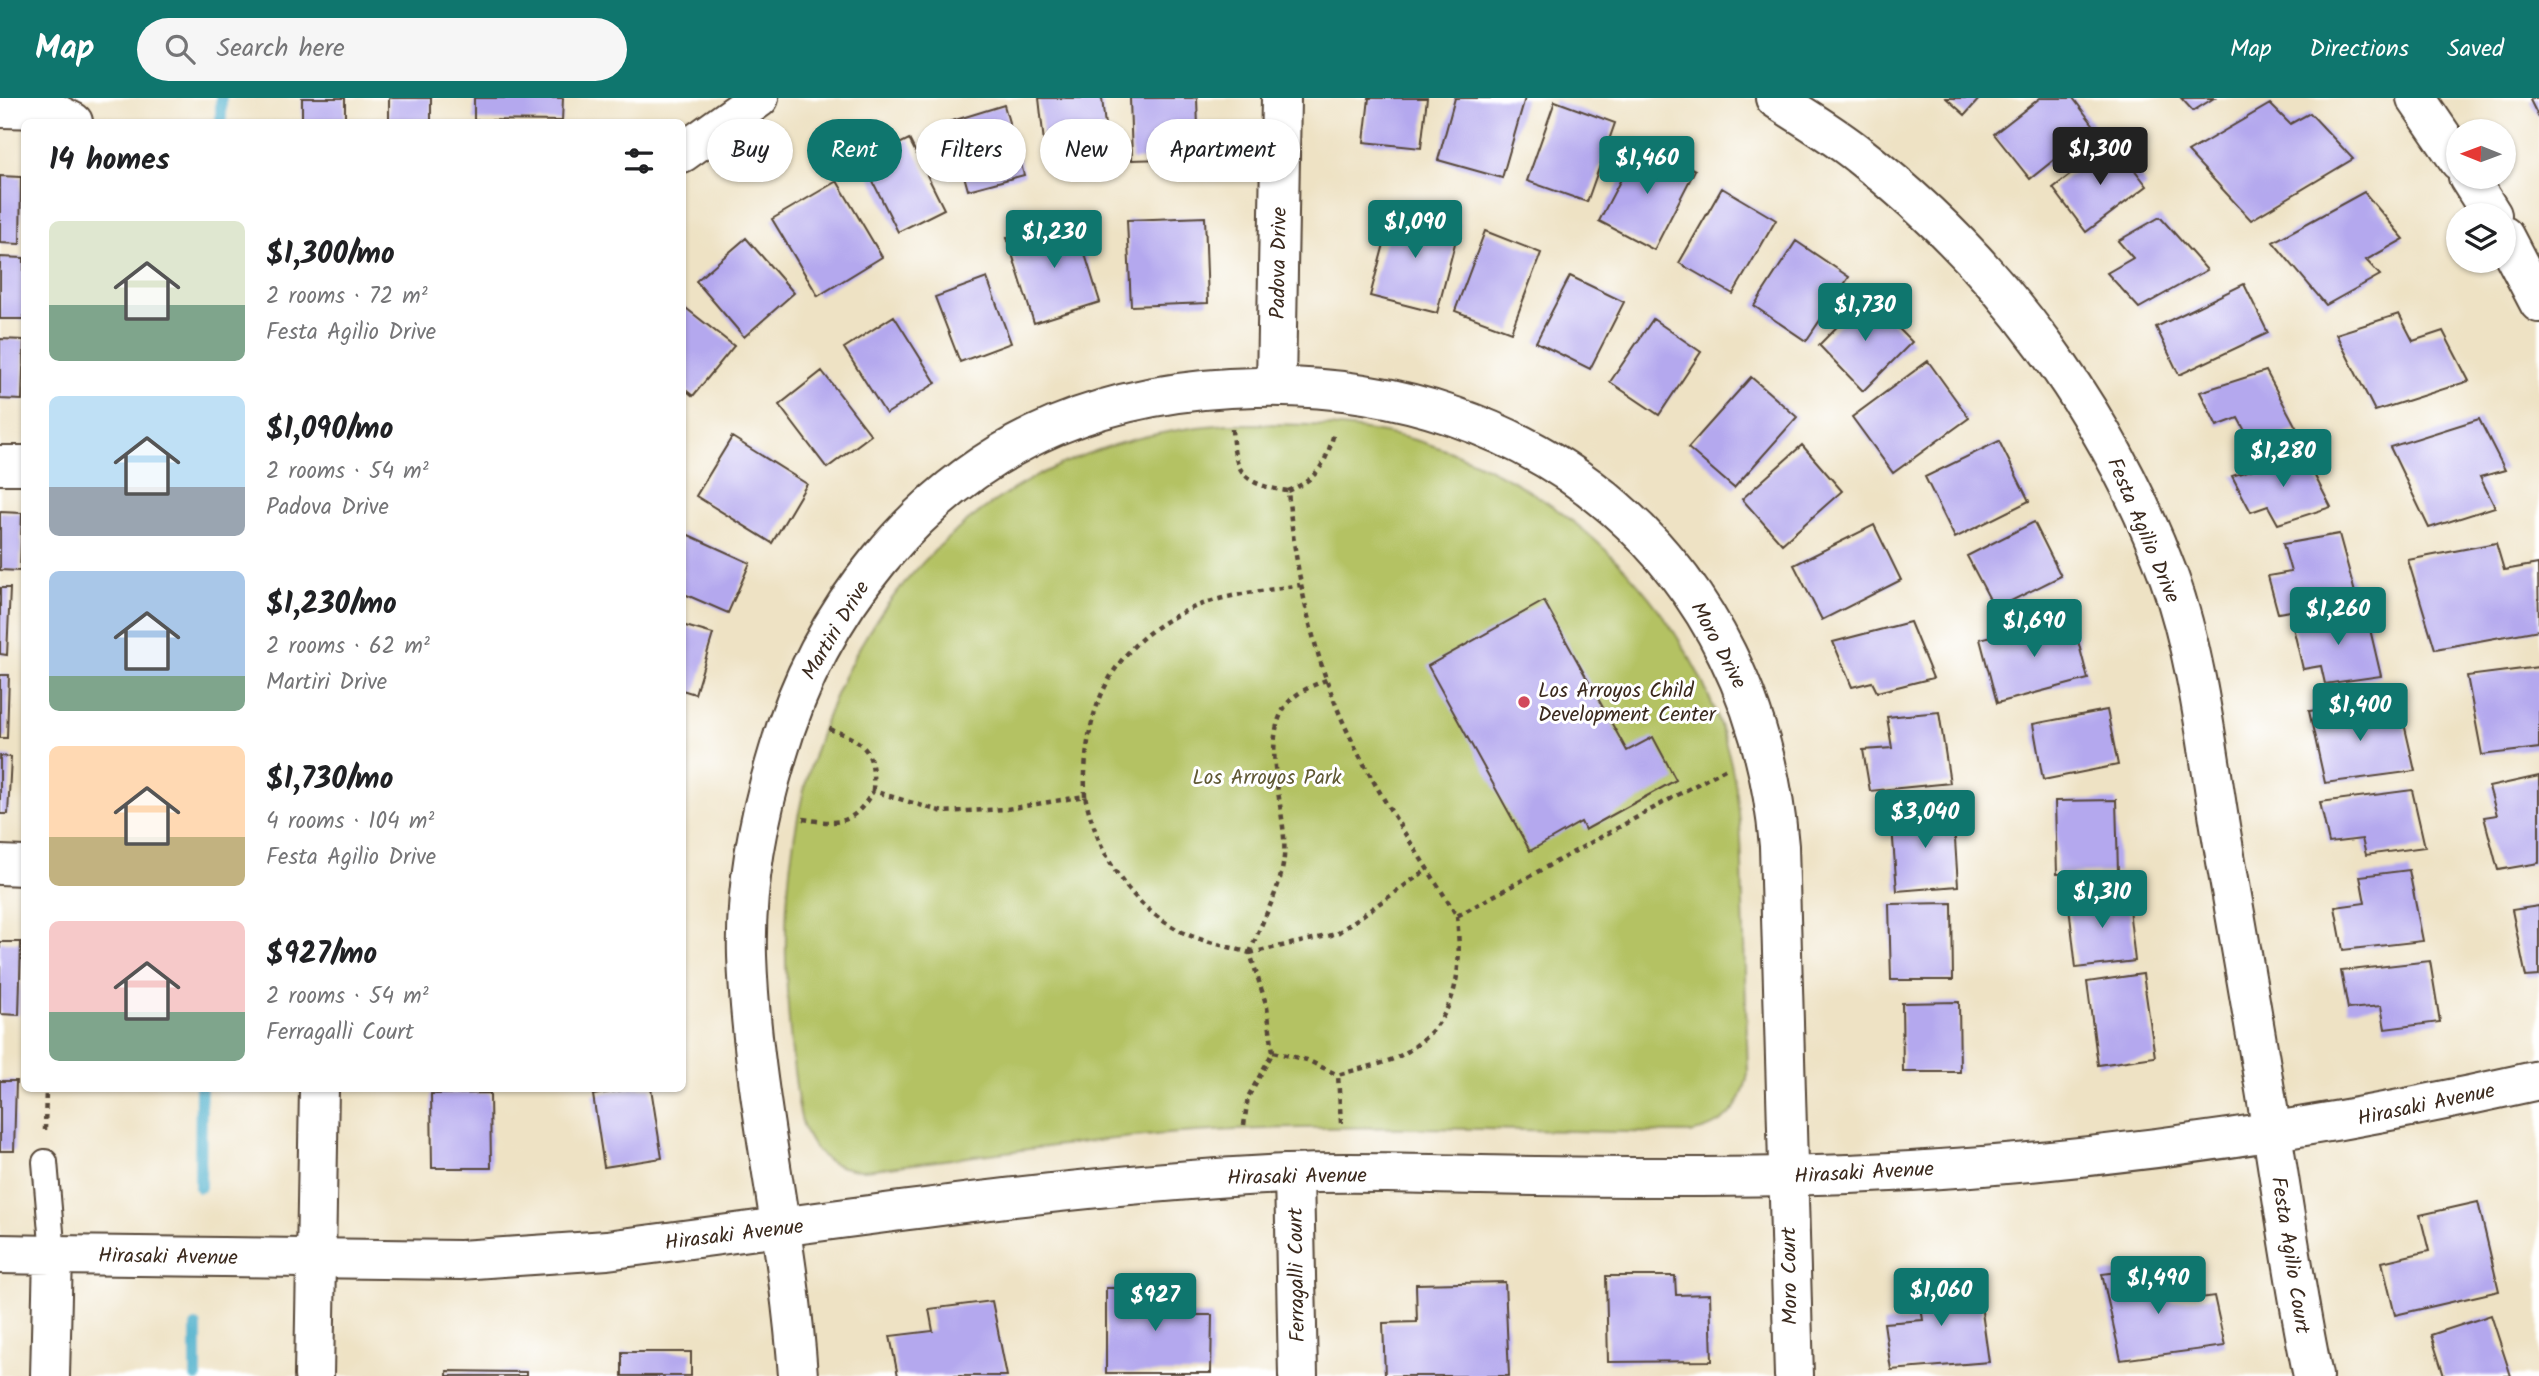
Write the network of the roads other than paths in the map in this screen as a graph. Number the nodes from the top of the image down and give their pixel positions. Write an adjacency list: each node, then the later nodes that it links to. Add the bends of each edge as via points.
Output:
1 (759, 98): 8 (street)
2 (1281, 98): 11 (street, Padova Drive)
3 (1775, 98): 18 (street, Festa Agilio Drive, via 1858,154 1932,217 1992,282 2073,386 2126,478 2169,578 2192,661)
4 (2416, 98): 7 (street)
5 (0, 108): 6 (street, via 47,109)
6 (68, 119)
7 (2446, 142)
8 (686, 150)
9 (2516, 259): 10 (street)
10 (2539, 303)
11 (1276, 386): 21 (street, Moro Drive, via 1335,388 1426,406 1482,425 1544,455 1590,487 1652,545 1704,611 1740,675 1774,796); 22 (street, Martiri Drive, via 1218,388 1126,402 1053,427 980,467 907,528 849,599 807,669 778,753 752,860 747,953 756,1062)
12 (0, 465): 13 (street)
13 (21, 465)
14 (0, 865): 15 (street)
15 (21, 866)
16 (2539, 1080): 18 (street, Hirasaki Avenue)
17 (319, 1092): 25 (street)
18 (2272, 1134): 21 (street, Hirasaki Avenue, via 2035,1161); 31 (street, Festa Agilio Court)
19 (45, 1162): 24 (lane)
20 (1294, 1174): 21 (street, Hirasaki Avenue); 22 (street, Hirasaki Avenue, via 1068,1190); 29 (street, Ferragalli Court)
21 (1787, 1176): 30 (street, Moro Court)
22 (780, 1228): 25 (street, Hirasaki Avenue, via 547,1254 460,1259); 28 (street, Martiri Drive)
23 (0, 1254): 24 (street, Hirasaki Avenue)
24 (53, 1255): 25 (street, Hirasaki Avenue); 26 (street)
25 (316, 1257): 27 (street)
26 (50, 1376)
27 (314, 1376)
28 (799, 1376)
29 (1298, 1376)
30 (1794, 1376)
31 (2313, 1376)

